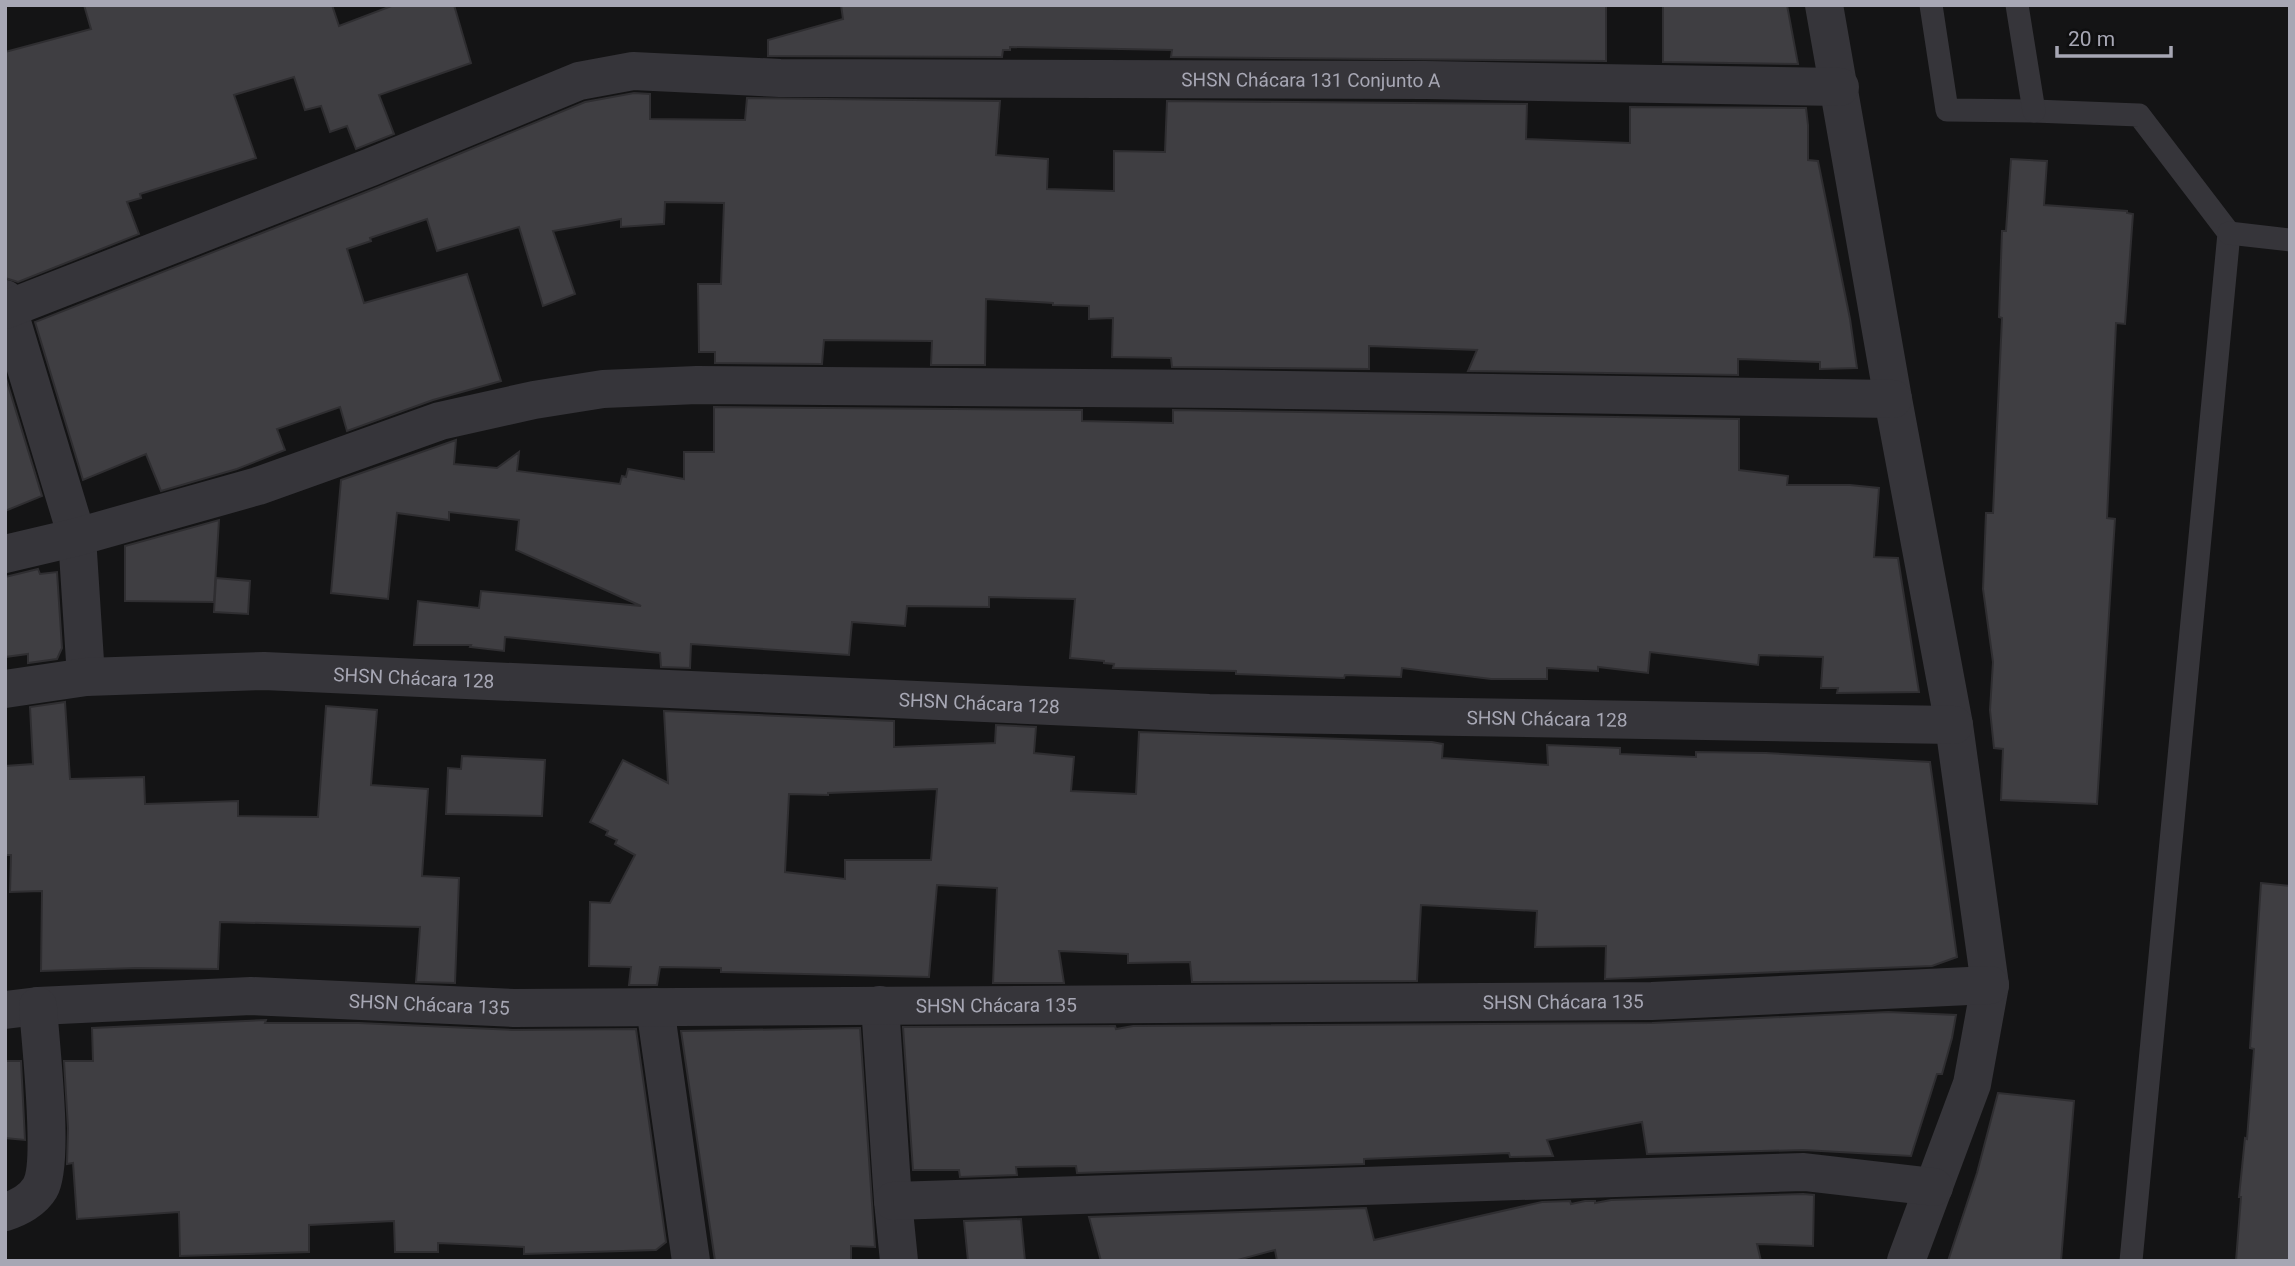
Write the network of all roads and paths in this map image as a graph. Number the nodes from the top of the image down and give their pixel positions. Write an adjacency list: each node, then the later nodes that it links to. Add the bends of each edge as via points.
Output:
1 (1824, 5): 4 (street)
2 (1931, 5): 5 (lane, via 1947,110)
3 (2017, 5): 5 (lane)
4 (1840, 87): 8 (street, SHSN Chácara 131 Conjunto A, via 780,78 633,71 579,81 371,167); 9 (street)
5 (2034, 110): 6 (lane, via 2139,115)
6 (2229, 233): 7 (lane); 25 (lane)
7 (2290, 240)
8 (6, 306): 10 (street)
9 (1893, 399): 10 (street, via 1223,389 696,385 603,389 440,421 258,486); 14 (street)
10 (77, 537): 11 (street); 12 (street)
11 (5, 554)
12 (86, 677): 13 (street, SHSN Chácara 128); 14 (street, SHSN Chácara 128, via 264,671 1209,713)
13 (5, 689)
14 (1954, 725): 15 (street)
15 (1990, 985): 16 (street, SHSN Chácara 135, via 1652,1001); 19 (street, via 1972,1084)
16 (880, 1005): 17 (street, SHSN Chácara 135); 20 (street)
17 (655, 1007): 18 (street, SHSN Chácara 135, via 514,1008 251,996); 22 (street)
18 (22, 1008): 21 (street, via 47,1148 45,1174 30,1200)
19 (1934, 1187): 20 (street, via 1804,1172); 24 (street)
20 (893, 1201): 23 (street)
21 (5, 1212)
22 (691, 1261)
23 (900, 1261)
24 (1906, 1261)
25 (2131, 1261)

